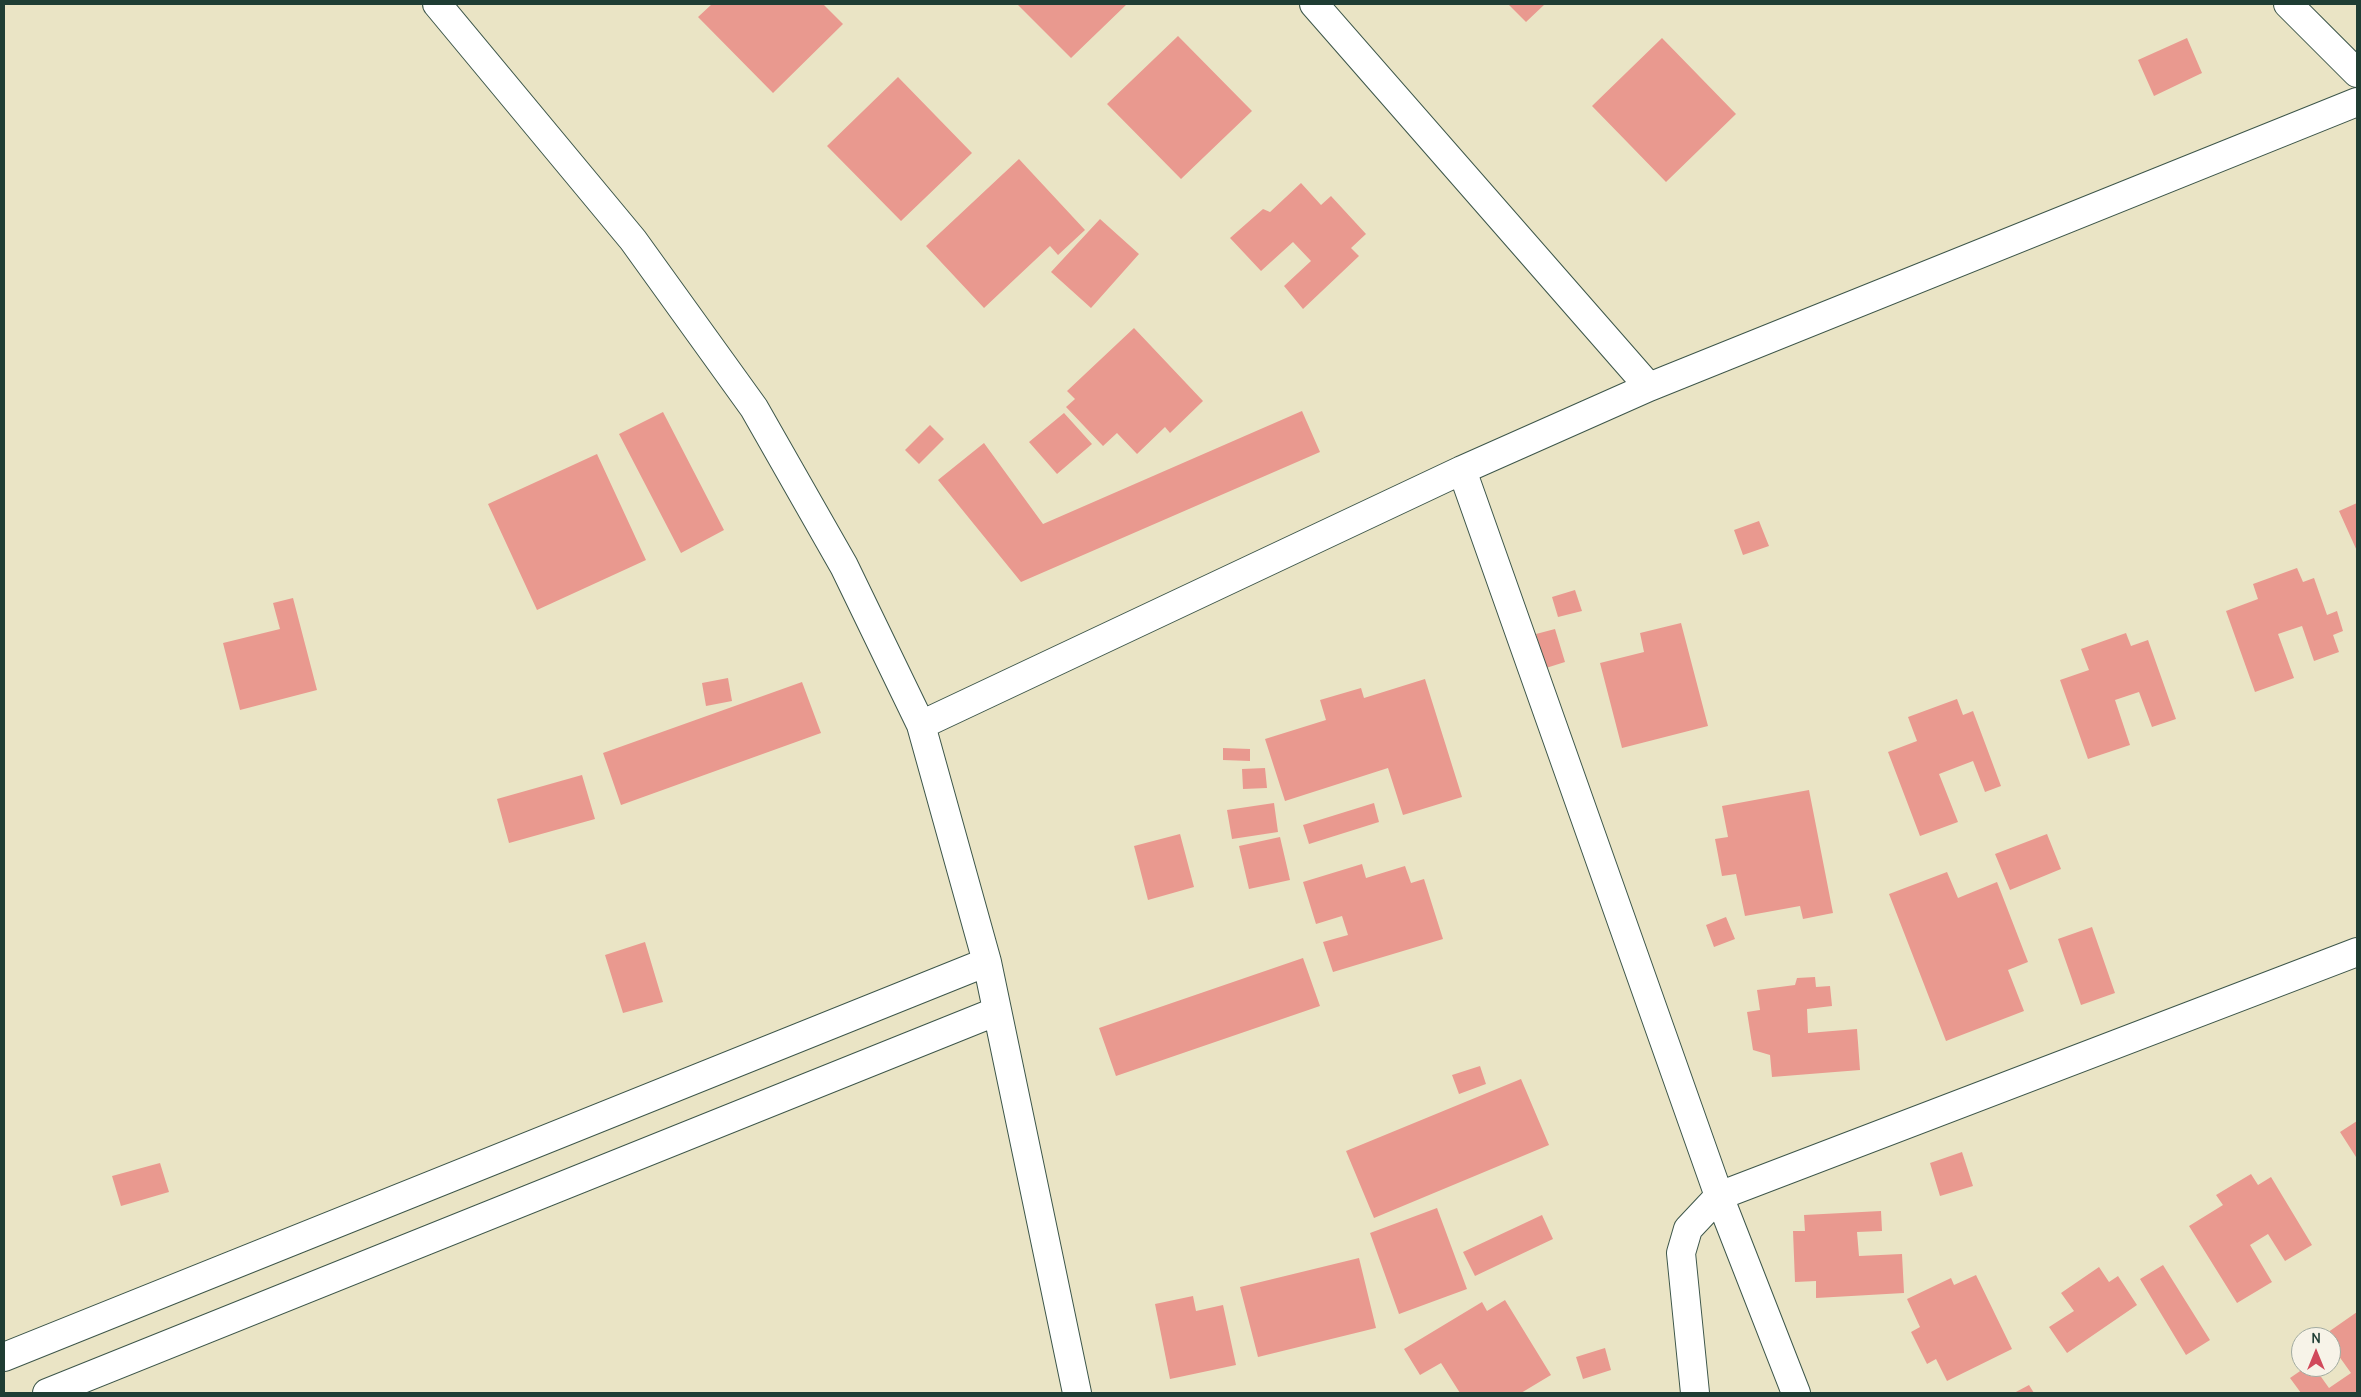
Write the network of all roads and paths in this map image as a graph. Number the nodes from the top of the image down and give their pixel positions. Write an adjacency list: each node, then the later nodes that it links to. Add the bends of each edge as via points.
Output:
1 (437, 4): 8 (street, via 633,240 754,408 844,566)
2 (1314, 4): 6 (street)
3 (2288, 4): 4 (street)
4 (2357, 73)
5 (2357, 102): 6 (street)
6 (1649, 387): 7 (street)
7 (1462, 470): 8 (street); 12 (street)
8 (921, 725): 10 (street)
9 (2357, 952): 12 (street)
10 (987, 962): 11 (street); 13 (street)
11 (995, 1012): 14 (street); 15 (street)
12 (1719, 1196): 16 (street, via 1688,1230 1681,1253); 17 (street)
13 (4, 1357)
14 (47, 1393)
15 (1077, 1393)
16 (1695, 1393)
17 (1796, 1393)

